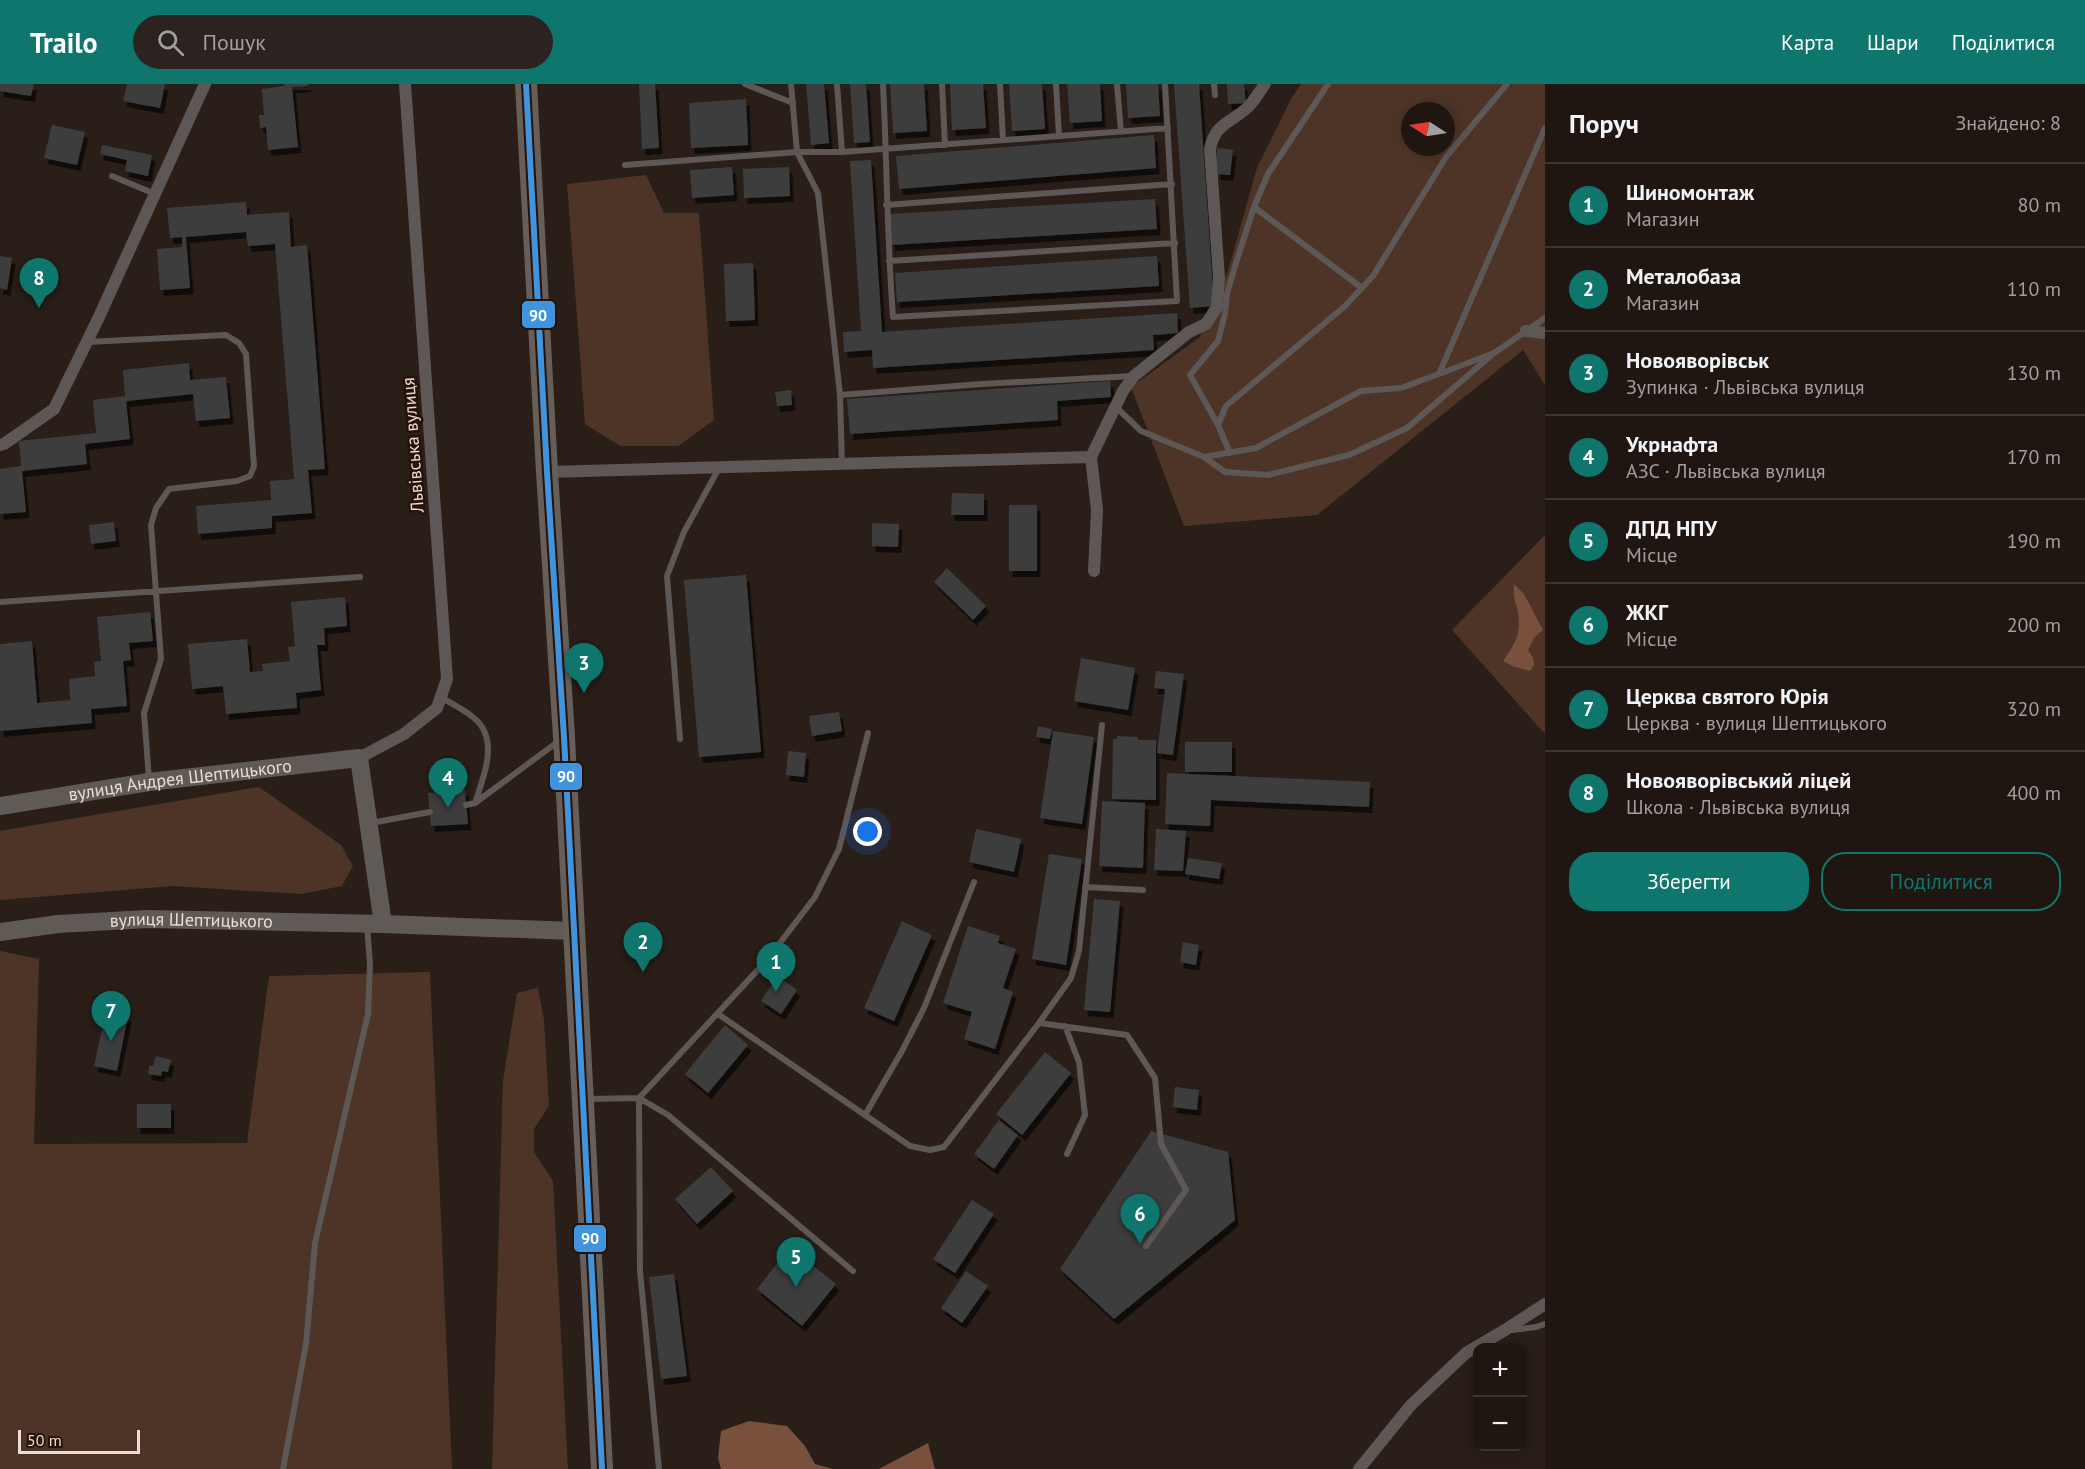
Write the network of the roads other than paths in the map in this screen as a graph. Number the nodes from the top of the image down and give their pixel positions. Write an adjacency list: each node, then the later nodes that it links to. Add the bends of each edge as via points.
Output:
1 (206, 84): 31 (street)
2 (405, 84): 58 (street, Львівська вулиця, via 447,679)
3 (526, 84): 53 (highway)
4 (745, 84): 18 (lane)
5 (791, 84): 18 (lane)
6 (837, 84): 27 (lane)
7 (883, 84): 25 (lane)
8 (942, 84): 24 (lane)
9 (1000, 84): 23 (lane)
10 (1056, 84): 22 (lane)
11 (1117, 84): 21 (lane)
12 (1165, 84): 19 (lane)
13 (1214, 84): 17 (lane)
14 (1265, 84): 43 (street, via 1248,107 1212,137 1217,307 1206,324 1189,332)
15 (1328, 84): 33 (lane, via 1268,174)
16 (1507, 84): 36 (lane, via 1446,157)
17 (1215, 95)
18 (793, 103): 26 (lane)
19 (1168, 128): 21 (lane); 30 (lane)
20 (1545, 128): 42 (lane)
21 (1120, 132): 22 (lane)
22 (1059, 136): 23 (lane)
23 (1004, 140): 24 (lane)
24 (945, 144): 25 (lane)
25 (886, 149): 27 (lane); 32 (lane)
26 (797, 152): 27 (lane); 28 (lane); 44 (lane, via 818,193)
27 (842, 152)
28 (625, 165)
29 (112, 176): 31 (lane)
30 (1172, 184): 32 (lane); 34 (lane)
31 (155, 194): 40 (street)
32 (886, 205): 35 (lane)
33 (1254, 207): 36 (lane); 46 (lane, via 1227,294 1218,341 1190,375)
34 (1174, 243): 35 (lane); 35 (lane, via 1177,301 892,318)
35 (889, 261)
36 (1362, 288): 46 (lane, via 1226,406)
37 (1545, 318): 38 (lane)
38 (1526, 331): 39 (street); 41 (lane)
39 (1545, 333)
40 (87, 342): 47 (street, via 54,408); 56 (lane, via 226,335 239,343 246,354 254,466 250,476 237,481 169,489 156,508 151,525)
41 (1494, 353): 42 (lane); 50 (lane, via 1407,428 1349,455 1268,475 1225,472)
42 (1438, 374): 48 (lane, via 1401,388 1361,391 1256,448)
43 (1134, 376): 44 (lane); 45 (street)
44 (840, 395): 51 (lane)
45 (1116, 407): 49 (street); 50 (lane, via 1142,431)
46 (1218, 424): 48 (lane)
47 (0, 445)
48 (1230, 453): 50 (lane)
49 (1091, 457): 51 (street); 54 (street, via 1097,510)
50 (1204, 457)
51 (842, 466): 52 (street)
52 (719, 468): 53 (street); 62 (lane, via 684,532 667,576)
53 (547, 472): 61 (highway)
54 (1094, 571)
55 (360, 577): 56 (lane)
56 (155, 591): 57 (lane); 64 (lane, via 161,659 144,713)
57 (0, 602)
58 (441, 697): 63 (street, Львівська вулиця, via 437,708 404,734); 65 (lane, via 482,726 485,735 486,768)
59 (1102, 725): 71 (lane)
60 (868, 733): 76 (lane, via 839,849 815,897 767,960)
61 (564, 737): 65 (lane); 74 (highway)
62 (680, 739)
63 (358, 758): 64 (street, вулиця Андрея Шептицького); 69 (street)
64 (149, 782): 67 (street, вулиця Андрея Шептицького)
65 (475, 803): 66 (lane)
66 (466, 805)
67 (0, 806)
68 (430, 812): 69 (lane)
69 (369, 823): 73 (street)
70 (974, 882): 81 (lane, via 924,1008)
71 (1085, 887): 72 (lane); 77 (lane, via 1079,951 1071,978)
72 (1143, 890)
73 (375, 924): 74 (street, вулиця Шептицького); 75 (street, вулиця Шептицького, via 147,919); 88 (lane, via 368,1014 315,1243 306,1344)
74 (574, 931): 80 (highway)
75 (0, 932)
76 (718, 1014): 79 (lane); 81 (lane)
77 (1039, 1023): 78 (lane); 81 (lane, via 944,1147 930,1150 910,1146)
78 (1065, 1026): 82 (lane, via 1079,1062 1085,1115); 83 (lane, via 1127,1035 1155,1078 1161,1144 1186,1190)
79 (639, 1098): 80 (lane); 84 (lane, via 668,1114); 90 (lane, via 640,1270)
80 (582, 1100): 89 (highway)
81 (865, 1115)
82 (1067, 1154)
83 (1146, 1246)
84 (854, 1271)
85 (1545, 1304): 87 (street)
86 (1545, 1324): 87 (lane)
87 (1505, 1330): 91 (street, via 1466,1353 1434,1383)
88 (283, 1469)
89 (602, 1469)
90 (659, 1469)
91 (1359, 1469)

